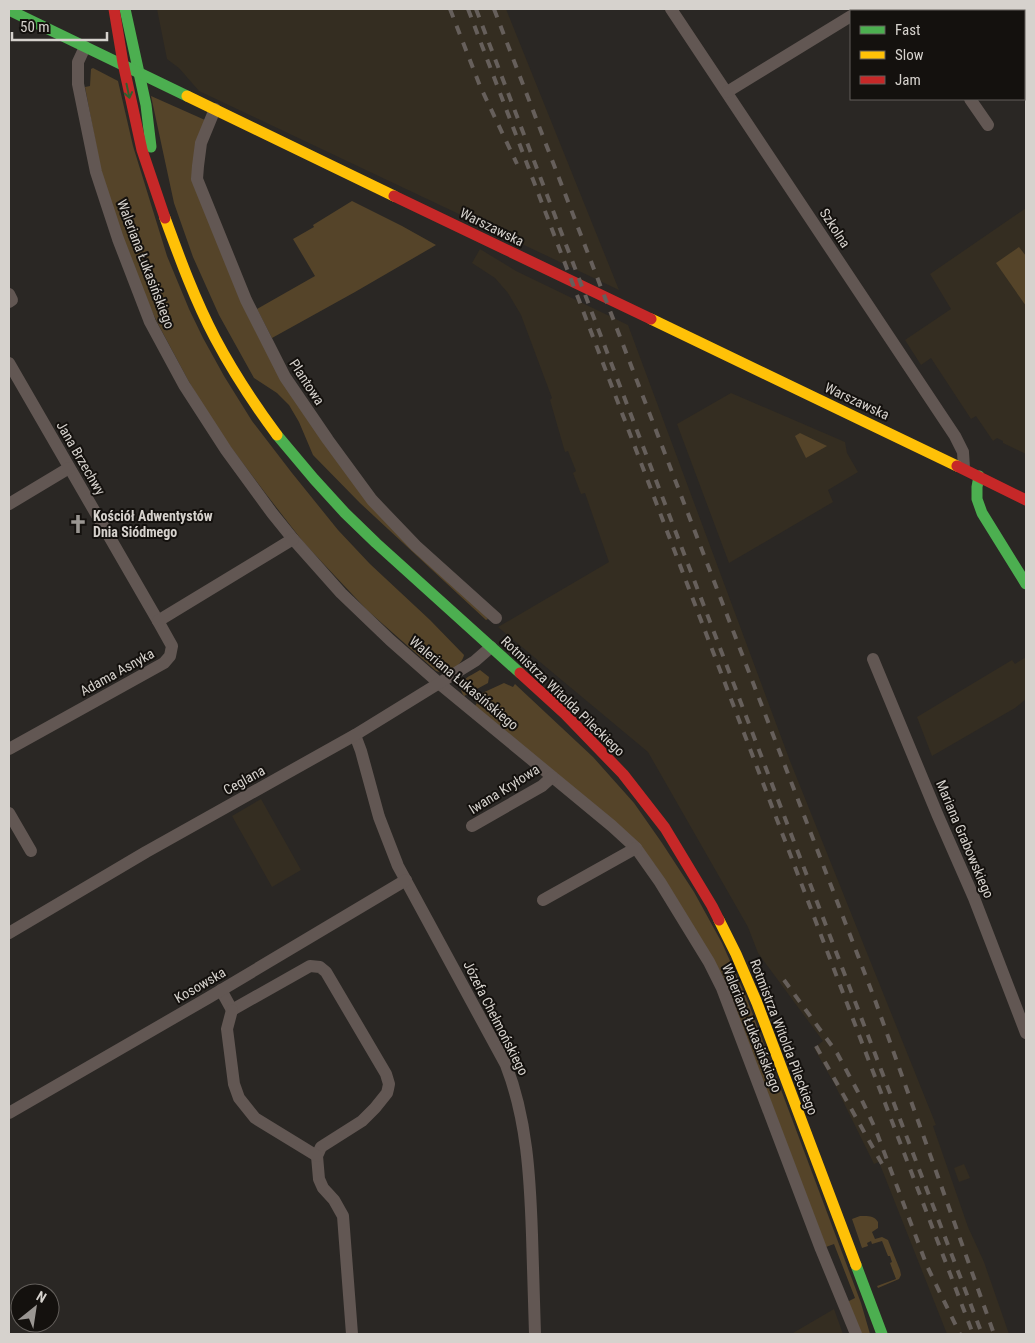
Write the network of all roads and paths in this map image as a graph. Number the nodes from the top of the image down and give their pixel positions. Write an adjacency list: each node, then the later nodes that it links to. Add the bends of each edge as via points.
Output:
1 (114, 9): 11 (main road, Rotmistrza Witolda Pileckiego, one-way to 11, via 140,142)
2 (125, 9): 11 (main road, Rotmistrza Witolda Pileckiego, via 146,106)
3 (672, 9): 7 (street, Szkolna)
4 (9, 10): 6 (main road, Warszawska)
5 (850, 17): 7 (street)
6 (85, 47): 9 (main road, Warszawska); 18 (street, Waleriana Łukasińskiego, via 78,62 78,84 96,172 150,322 184,385 221,442)
7 (727, 92): 14 (street, Szkolna, via 955,436 963,452)
8 (971, 100): 10 (street)
9 (215, 109): 14 (main road, Warszawska); 20 (street, Plantowa, via 201,143 197,179 246,300 285,377 372,500 416,546)
10 (988, 125)
11 (158, 194): 22 (main road, Rotmistrza Witolda Pileckiego, via 191,288 207,321 238,378 279,438 376,543)
12 (9, 362): 13 (street, Jana Brzechwy)
13 (70, 468): 17 (street); 21 (street, Jana Brzechwy)
14 (964, 468): 15 (main road, Warszawska)
15 (979, 476): 16 (main road, Warszawska); 19 (main road, via 977,499 982,513)
16 (1026, 500)
17 (9, 504)
18 (293, 539): 21 (street); 24 (street, Waleriana Łukasińskiego, via 341,593)
19 (1026, 584)
20 (496, 618)
21 (158, 621): 26 (street, Adama Asnyka, via 172,646 164,663)
22 (491, 647): 24 (street, Ceglana); 43 (main road, Rotmistrza Witolda Pileckiego, via 565,714 623,774 665,828 712,906 757,1003)
23 (873, 659): 37 (street, Mariana Grabowskiego, via 974,898)
24 (440, 684): 25 (street, Ceglana); 27 (street, Waleriana Łukasińskiego)
25 (355, 735): 32 (street, Józefa Chełmońskiego, via 379,817); 34 (street, Ceglana)
26 (9, 748)
27 (552, 776): 29 (street, Iwana Kryłowa, via 542,786); 30 (street, Waleriana Łukasińskiego)
28 (9, 813): 31 (street)
29 (472, 826)
30 (636, 848): 33 (street); 42 (street, Waleriana Łukasińskiego, via 716,976)
31 (31, 851)
32 (406, 880): 35 (street, Kosowska); 41 (street, Józefa Chełmońskiego, via 506,1065 514,1086 522,1120 530,1188)
33 (543, 900)
34 (9, 933)
35 (221, 990): 36 (street); 38 (street, Kosowska)
36 (232, 1010): 39 (street, via 227,1029 234,1084 239,1098 255,1118); 39 (street, via 310,966 320,967 386,1074 387,1093 375,1108 362,1121 321,1147)
37 (1026, 1033)
38 (9, 1113)
39 (316, 1156): 40 (street, via 321,1184 343,1216)
40 (352, 1334)
41 (535, 1334)
42 (856, 1334)
43 (882, 1334)

